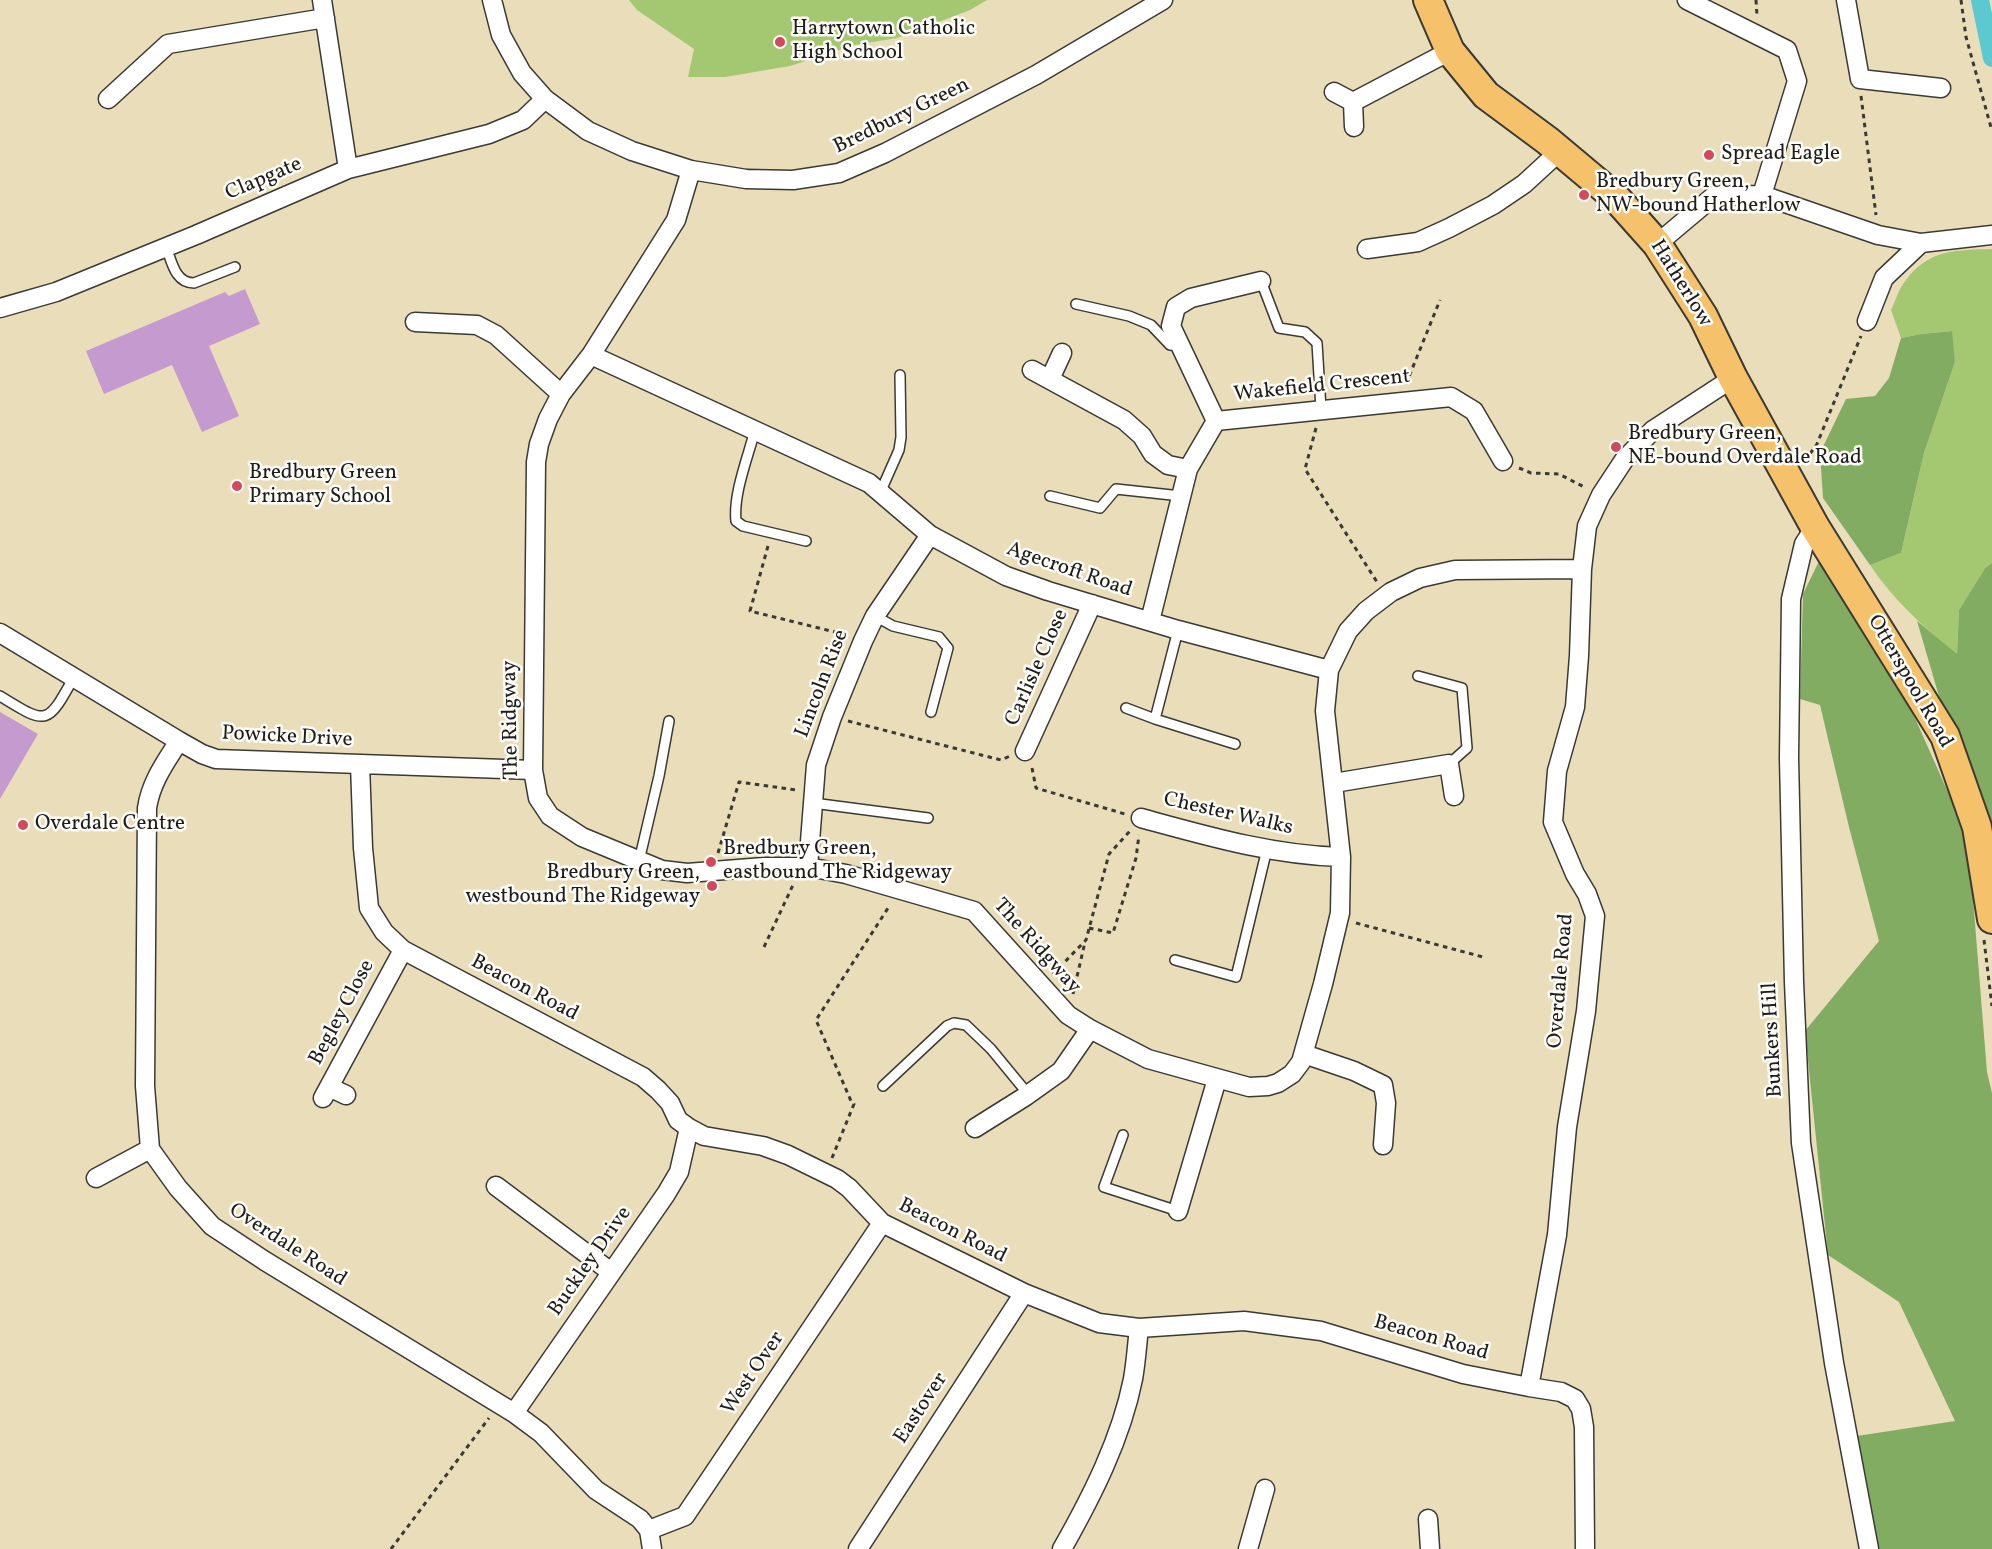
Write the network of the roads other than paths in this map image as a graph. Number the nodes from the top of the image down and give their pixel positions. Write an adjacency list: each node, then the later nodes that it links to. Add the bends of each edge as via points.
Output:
1 (322, 0): 7 (street)
2 (492, 0): 12 (street, Bredbury Green, via 501,34 522,74)
3 (1163, 0): 17 (street, Bredbury Green, via 1035,75 839,173 793,180 746,179)
4 (1428, 0): 8 (main road, Hatherlow)
5 (1687, 0): 18 (street, via 1787,50 1797,81)
6 (1846, 0): 9 (street, via 1860,79)
7 (325, 18): 11 (street, via 168,44); 16 (street)
8 (1450, 51): 13 (street); 15 (main road, Hatherlow, via 1486,95)
9 (1941, 88)
10 (1334, 92): 13 (street)
11 (108, 99)
12 (545, 99): 16 (street, Clapgate, via 523,120 489,134); 17 (street, Bredbury Green, via 588,131 632,151)
13 (1353, 102): 14 (street)
14 (1354, 127)
15 (1560, 151): 21 (main road, Hatherlow, via 1616,198); 23 (street, via 1524,184 1449,228 1418,242)
16 (348, 169): 22 (street, Clapgate)
17 (691, 170): 32 (street, The Ridgway, via 676,220)
18 (1762, 195): 20 (street, via 1878,235); 21 (street, via 1714,196)
19 (1992, 235): 20 (street)
20 (1921, 243): 28 (street, via 1884,279)
21 (1657, 244): 35 (main road, Hatherlow, via 1703,316)
22 (166, 247): 24 (lane, via 180,279 188,283); 27 (street, Clapgate, via 56,292)
23 (1368, 249)
24 (235, 267)
25 (1261, 281): 30 (street, via 1191,298 1176,307 1171,326); 38 (lane, via 1279,328 1305,332 1317,343)
26 (1076, 304): 30 (lane, via 1129,316 1151,325 1170,345)
27 (0, 308)
28 (1867, 321)
29 (415, 322): 37 (street, via 477,325 496,335)
30 (1180, 346): 39 (street)
31 (1062, 353): 36 (street)
32 (591, 355): 37 (street, The Ridgway); 40 (street, Agecroft Road)
33 (1032, 370): 36 (street)
34 (900, 375): 43 (lane, via 902,437)
35 (1733, 378): 46 (main road, Hatherlow); 49 (street, Overdale Road, via 1653,430 1624,460 1587,526)
36 (1050, 379): 42 (street, via 1124,420 1142,436 1153,454 1168,465)
37 (561, 394): 68 (street, The Ridgway, via 539,444 535,470)
38 (1321, 409): 39 (street, Wakefield Crescent); 41 (street, Wakefield Crescent, via 1451,397 1474,411)
39 (1216, 421): 42 (street, Wakefield Crescent)
40 (754, 430): 43 (street, Agecroft Road, via 868,483); 48 (lane, via 737,498 736,520 743,526)
41 (1503, 461)
42 (1188, 469): 45 (street, Wakefield Crescent)
43 (880, 493): 47 (street, Agecroft Road)
44 (1050, 496): 45 (lane, via 1100,508 1116,489)
45 (1181, 496): 52 (street, Wakefield Crescent)
46 (1815, 527): 78 (main road, Otterspool Road, via 1946,736 1977,827); 110 (street, Bunkers Hill, via 1804,544 1791,598 1789,758 1801,1143 1834,1363)
47 (930, 535): 50 (street, Agecroft Road, via 1006,576); 51 (street, Lincoln Rise)
48 (806, 542)
49 (1581, 569): 55 (street, The Ridgway, via 1455,570 1420,578 1366,611 1348,631); 99 (street, Overdale Road, via 1575,707 1557,771 1552,822 1594,916 1557,1235)
50 (1092, 604): 52 (street, Agecroft Road); 65 (street, Carlisle Close)
51 (875, 616): 60 (lane, via 894,626 939,637 948,648); 71 (street, Lincoln Rise, via 832,717 816,765)
52 (1150, 621): 53 (street, Agecroft Road)
53 (1178, 630): 55 (street, Agecroft Road); 61 (lane)
54 (0, 633): 57 (street, Powicke Drive)
55 (1329, 670): 69 (street, The Ridgway, via 1325,711)
56 (1418, 676): 67 (lane, via 1462,687 1467,748)
57 (74, 677): 58 (lane, via 47,717 26,712); 63 (street, Powicke Drive)
58 (0, 696)
59 (1126, 708): 61 (lane)
60 (931, 712)
61 (1155, 719): 64 (lane)
62 (669, 721): 76 (lane)
63 (179, 741): 66 (street, Powicke Drive, via 216,759); 91 (street, via 149,791 147,808 145,1086)
64 (1235, 744)
65 (1025, 751)
66 (360, 764): 68 (street, Powicke Drive); 79 (street, Beacon Road, via 369,908 384,932)
67 (1449, 764): 69 (street); 70 (street)
68 (533, 770): 76 (street, The Ridgway, via 538,798 550,816 582,837)
69 (1334, 783): 75 (street, The Ridgway)
70 (1454, 796)
71 (813, 798): 72 (lane); 77 (street, Lincoln Rise)
72 (928, 818)
73 (1141, 818): 74 (street, Chester Walks, via 1238,845)
74 (1267, 849): 75 (street, Chester Walks); 80 (lane, via 1236,977)
75 (1341, 857): 82 (street, The Ridgway, via 1340,908)
76 (639, 861): 77 (street, The Ridgway, via 674,872)
77 (804, 867): 81 (street, The Ridgway, via 846,874 974,911 1068,1015)
78 (1988, 927)
79 (403, 950): 86 (street, Begley Close, via 326,1093); 87 (street, Beacon Road, via 643,1077)
80 (1175, 960)
81 (1090, 1029): 83 (street, The Ridgway, via 1148,1059); 85 (street, via 1061,1071)
82 (1304, 1054): 83 (street, The Ridgway, via 1292,1074 1268,1086 1249,1087); 90 (street, via 1383,1085)
83 (1218, 1079): 94 (street)
84 (883, 1086): 85 (lane, via 947,1026 961,1023 991,1050)
85 (1028, 1094): 88 (street)
86 (346, 1095)
87 (689, 1128): 95 (street, Beacon Road, via 704,1136 763,1146 825,1173 849,1188); 96 (street, Buckley Drive, via 679,1172)
88 (975, 1128)
89 (1123, 1135): 94 (lane, via 1104,1187)
90 (1383, 1145)
91 (150, 1149): 92 (street); 100 (street, Overdale Road, via 212,1226)
92 (96, 1178)
93 (496, 1186): 96 (street)
94 (1178, 1211)
95 (882, 1223): 97 (street, Beacon Road); 103 (street, West Over, via 685,1516)
96 (611, 1272): 100 (street, Buckley Drive)
97 (1024, 1293): 98 (street, Beacon Road, via 1099,1323); 105 (street, Eastover)
98 (1139, 1328): 99 (street, Beacon Road, via 1244,1321 1282,1324 1321,1331 1463,1374); 106 (street, via 1133,1379 1120,1424 1106,1463)
99 (1528, 1387): 109 (street, via 1561,1392 1575,1399 1581,1409)
100 (507, 1408): 103 (street, Overdale Road, via 541,1433 596,1490 640,1519)
101 (1265, 1489): 107 (street)
102 (1428, 1519): 108 (street)
103 (649, 1530): 104 (street)
104 (652, 1549)
105 (858, 1549)
106 (1062, 1549)
107 (1248, 1549)
108 (1431, 1549)
109 (1585, 1549)
110 (1869, 1549)

